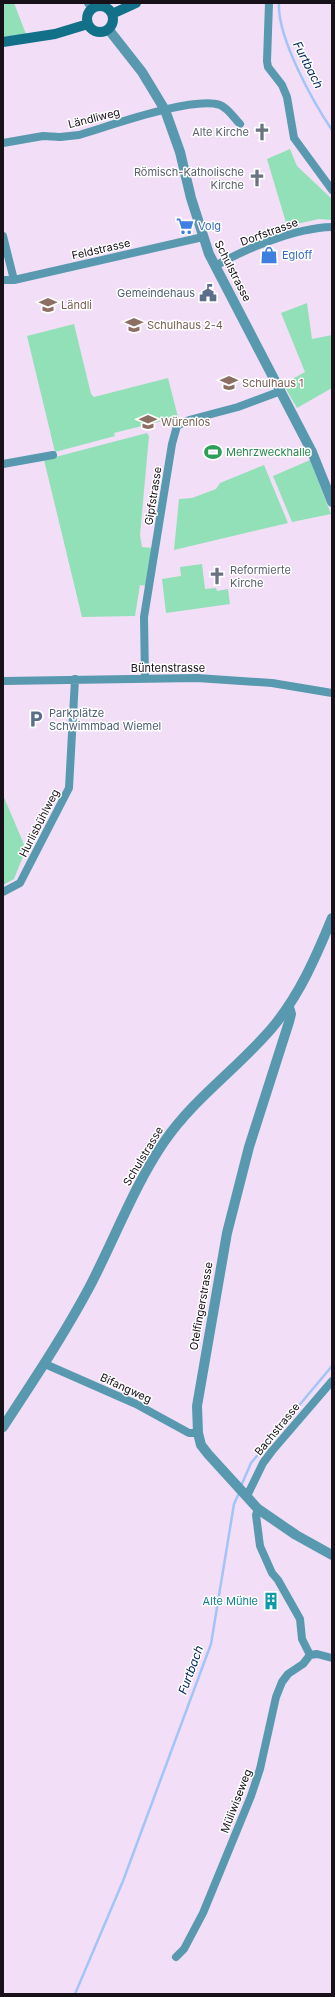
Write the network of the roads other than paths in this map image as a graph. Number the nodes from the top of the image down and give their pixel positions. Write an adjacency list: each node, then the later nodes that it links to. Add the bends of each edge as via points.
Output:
1 (136, 3): 4 (main road)
2 (269, 3): 11 (street, via 268,67 282,85 287,97 294,138)
3 (90, 6): 4 (main road, via 106,7); 5 (main road)
4 (112, 14): 6 (main road, via 113,22)
5 (88, 24): 6 (main road, via 97,32); 7 (main road, via 55,34)
6 (109, 30): 8 (street, Schulstrasse, via 142,72)
7 (3, 42)
8 (165, 110): 9 (street, Ländliweg, via 193,103 220,105); 10 (street, Ländliweg, via 72,136 43,136); 14 (street, Schulstrasse, via 180,152)
9 (240, 124)
10 (3, 143)
11 (332, 190)
12 (332, 227): 15 (street, Dorfstrasse, via 313,228 287,235)
13 (3, 236): 17 (street)
14 (203, 237): 15 (street, Schulstrasse); 17 (street, Feldstrasse)
15 (215, 266): 18 (street, Schulstrasse)
16 (3, 280): 17 (street, Feldstrasse)
17 (14, 280)
18 (280, 391): 21 (street, Schulstrasse, via 312,452); 22 (street, Gipfstrasse, via 177,426 144,617)
19 (53, 454): 20 (street)
20 (3, 464)
21 (332, 502)
22 (145, 678): 23 (street, Büntenstrasse); 25 (street, Büntenstrasse, via 250,681)
23 (75, 679): 24 (street, Büntenstrasse); 26 (street, Hurlisbühlweg, via 69,788 20,883)
24 (3, 681)
25 (332, 693)
26 (3, 892)
27 (332, 918): 28 (street, Schulstrasse)
28 (289, 1007): 29 (street, Schulstrasse, via 263,1038 182,1119 164,1142 135,1193 89,1287); 32 (street, Otelfingerstrasse, via 289,1022 249,1147 227,1233 199,1388)
29 (44, 1364): 31 (street, Schulstrasse); 32 (street, Bifangweg, via 130,1401 189,1433)
30 (332, 1381): 33 (street, Bachstrasse, via 272,1451)
31 (3, 1427)
32 (198, 1434): 33 (street, Otelfingerstrasse, via 201,1445 208,1454)
33 (246, 1495): 34 (street, Otelfingerstrasse)
34 (258, 1509): 35 (street, Otelfingerstrasse, via 296,1535); 36 (street, via 257,1531 263,1552 272,1574 300,1619 302,1639)
35 (332, 1555)
36 (310, 1655): 37 (street); 38 (street, Müliwiseweg, via 282,1682 251,1796 203,1913 184,1949)
37 (332, 1658)
38 (176, 1957)

